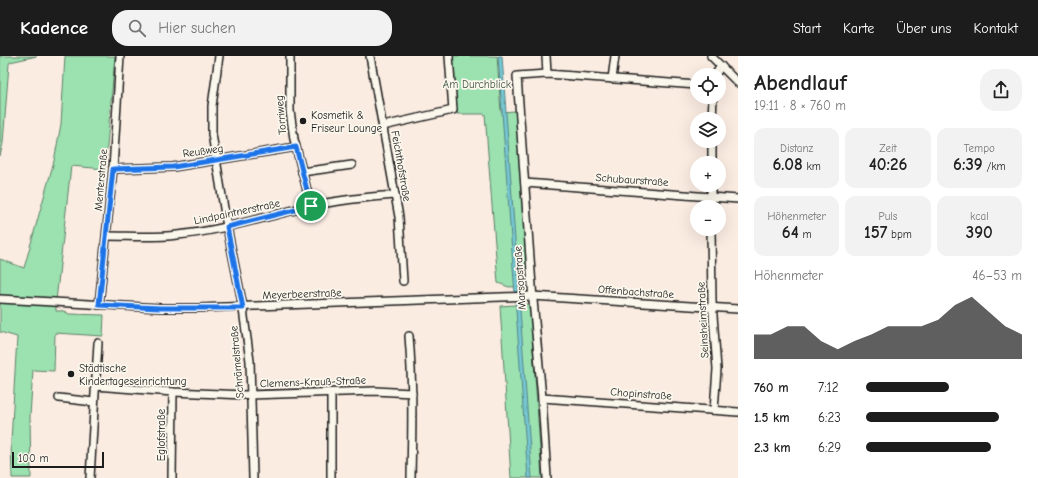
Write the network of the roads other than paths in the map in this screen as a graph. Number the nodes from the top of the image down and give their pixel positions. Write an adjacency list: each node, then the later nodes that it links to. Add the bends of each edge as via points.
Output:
1 (120, 56): 18 (street, Menterstraße)
2 (219, 56): 16 (street, Schrämelstraße, via 212,106 212,134)
3 (290, 56): 15 (street, Torriweg, via 290,111)
4 (370, 56): 14 (street, Feichthofstraße)
5 (449, 56): 14 (street, via 453,110)
6 (546, 56): 10 (street)
7 (615, 56): 11 (street)
8 (711, 56): 9 (street)
9 (721, 66): 12 (street)
10 (547, 74): 11 (street); 20 (street, Marsopstraße, via 517,76)
11 (612, 79): 13 (street)
12 (738, 83)
13 (690, 85)
14 (383, 126): 22 (street, Feichthofstraße)
15 (296, 147): 16 (street, Reußweg); 19 (street, Torriweg)
16 (216, 161): 18 (street, Reußweg, via 173,167); 26 (street, Schrämelstraße)
17 (352, 165): 19 (street)
18 (113, 169): 27 (street, Menterstraße)
19 (302, 172): 25 (street, Torriweg)
20 (525, 183): 23 (street, Schubaurstraße); 30 (street, Marsopstraße)
21 (711, 192): 23 (street)
22 (395, 195): 25 (street, Lindpaintnerstraße, via 348,199); 29 (street, Feichthofstraße)
23 (711, 197): 24 (street, Schubaurstraße)
24 (738, 199)
25 (311, 206): 26 (street, Lindpaintnerstraße)
26 (227, 227): 27 (street, Lindpaintnerstraße, via 177,235); 33 (street, Schrämelstraße)
27 (107, 236): 32 (street, Menterstraße)
28 (711, 236): 34 (street, Seinsheimstraße)
29 (403, 281)
30 (532, 296): 33 (street, Meyerbeerstraße); 34 (street, Offenbachstraße); 44 (street, Marsopstraße)
31 (0, 299): 32 (street, Meyerbeerstraße)
32 (99, 305): 33 (street, Meyerbeerstraße)
33 (243, 308): 42 (street, Schrämelstraße)
34 (712, 308): 35 (street, Offenbachstraße); 46 (street, Seinsheimstraße, via 717,369)
35 (738, 309)
36 (409, 336): 41 (street)
37 (98, 344): 38 (street)
38 (96, 386): 39 (street, Clemens-Krauß-Straße); 45 (street)
39 (173, 392): 42 (street, Clemens-Krauß-Straße); 49 (street, Eglofstraße)
40 (331, 393): 41 (street, Clemens-Krauß-Straße); 42 (street, Clemens-Krauß-Straße); 51 (street)
41 (412, 393): 52 (street)
42 (252, 395): 50 (street, Schrämelstraße)
43 (59, 398): 45 (street)
44 (542, 398): 46 (street, Chopinstraße); 53 (street, Marsopstraße)
45 (94, 402): 48 (street)
46 (714, 410): 47 (street, Chopinstraße)
47 (738, 412)
48 (90, 478)
49 (172, 478)
50 (253, 478)
51 (331, 478)
52 (411, 478)
53 (547, 478)

